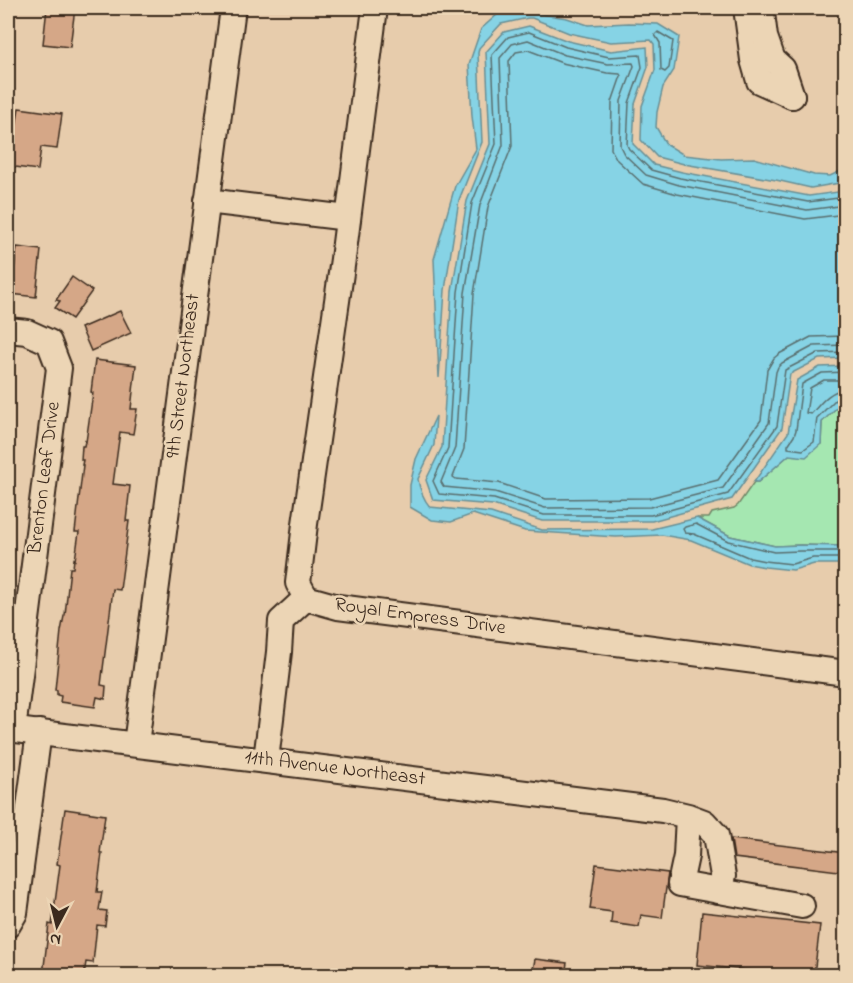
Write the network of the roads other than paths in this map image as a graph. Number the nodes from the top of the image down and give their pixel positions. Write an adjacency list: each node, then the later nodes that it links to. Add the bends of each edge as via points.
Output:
1 (233, 8): 5 (street, 9th Street Northeast)
2 (375, 8): 6 (street, Royal Empress Drive)
3 (746, 8): 4 (street, via 759,81 792,96 783,69 773,60)
4 (761, 8)
5 (207, 201): 6 (street); 12 (street, 9th Street Northeast)
6 (348, 218): 8 (street, Royal Empress Drive, via 298,584)
7 (8, 330): 10 (street, Brenton Leaf Drive, via 27,332 49,342 58,368)
8 (306, 598): 9 (street, Royal Empress Drive, via 338,607); 13 (street, via 281,621)
9 (846, 673)
10 (10, 729): 11 (street, 11th Avenue Northeast)
11 (39, 732): 12 (street, 11th Avenue Northeast); 15 (street)
12 (136, 744): 13 (street, 11th Avenue Northeast)
13 (266, 760): 14 (street, 11th Avenue Northeast)
14 (688, 816): 16 (street, 11th Avenue Northeast, via 704,822 716,835 723,876); 16 (street, via 680,884)
15 (15, 863): 18 (street, via 15,913)
16 (720, 891): 17 (street)
17 (802, 906)
18 (8, 925)

